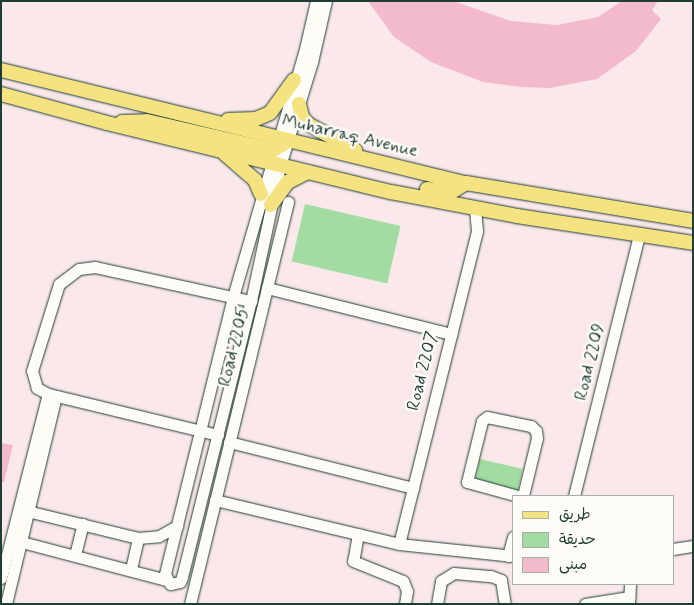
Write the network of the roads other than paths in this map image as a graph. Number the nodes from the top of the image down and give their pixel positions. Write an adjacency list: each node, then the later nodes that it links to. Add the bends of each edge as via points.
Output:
1 (316, 1): 6 (street)
2 (326, 1): 8 (street)
3 (1, 61): 5 (main road)
4 (1, 70): 5 (main road, Muharraq Avenue)
5 (19, 74): 9 (main road, Muharraq Avenue)
6 (294, 80): 9 (main road, via 276,108 264,117); 12 (street)
7 (6, 96): 10 (main road, Muharraq Avenue)
8 (299, 104): 12 (street); 13 (main road, via 302,117 315,130)
9 (215, 121): 12 (main road, Muharraq Avenue)
10 (106, 123): 11 (main road, Muharraq Avenue); 12 (main road, via 147,121)
11 (222, 152): 12 (main road, Muharraq Avenue); 17 (main road, via 255,180)
12 (278, 152): 13 (main road, Muharraq Avenue); 14 (main road, Muharraq Avenue); 17 (street); 19 (street)
13 (371, 159): 15 (main road, Muharraq Avenue)
14 (308, 172): 16 (main road, Muharraq Avenue); 19 (main road, via 288,182)
15 (466, 183): 16 (main road, via 453,192 405,186); 20 (main road); 21 (main road, Muharraq Avenue)
16 (391, 192): 20 (main road, Muharraq Avenue)
17 (261, 194): 24 (street)
18 (288, 202): 26 (street, Road 2205)
19 (271, 205): 25 (street)
20 (475, 208): 22 (main road, Muharraq Avenue); 29 (street, Road 2207, via 477,231)
21 (693, 221)
22 (639, 236): 23 (main road, Muharraq Avenue); 37 (street, Road 2209)
23 (693, 243)
24 (246, 244): 25 (street, via 254,249); 27 (street)
25 (263, 248): 28 (street)
26 (267, 288): 29 (street); 33 (street, Road 2205)
27 (233, 297): 28 (street); 30 (street, via 95,268 71,272 57,289 32,371 37,388); 31 (street)
28 (251, 301): 32 (street)
29 (450, 334): 34 (street, Road 2207)
30 (52, 395): 31 (street); 39 (street)
31 (201, 431): 32 (street); 41 (street)
32 (218, 435): 55 (street, via 182,577 175,585)
33 (229, 442): 34 (street); 38 (street, Road 2205)
34 (413, 488): 46 (street, Road 2207)
35 (514, 495): 36 (street, via 467,482 482,421 487,416 531,426 536,431)
36 (523, 495)
37 (574, 495)
38 (215, 500): 42 (street); 58 (street, Road 2205)
39 (24, 510): 40 (street); 44 (street)
40 (83, 524): 43 (street); 50 (street)
41 (177, 526): 43 (street, via 159,536); 55 (street)
42 (358, 534): 46 (street); 59 (street, via 353,561 403,581 407,591)
43 (138, 538): 52 (street)
44 (17, 540): 50 (street); 54 (street); 57 (street)
45 (512, 543): 51 (street)
46 (399, 544): 49 (street)
47 (693, 546): 48 (street)
48 (674, 550)
49 (469, 553): 51 (street); 53 (street)
50 (75, 555): 52 (street)
51 (510, 556)
52 (131, 569): 55 (street)
53 (468, 574): 60 (street, via 445,576); 61 (street, via 501,580)
54 (1, 578)
55 (166, 580)
56 (631, 596): 62 (street)
57 (4, 602)
58 (190, 604)
59 (405, 604)
60 (437, 604)
61 (505, 604)
62 (585, 604)

